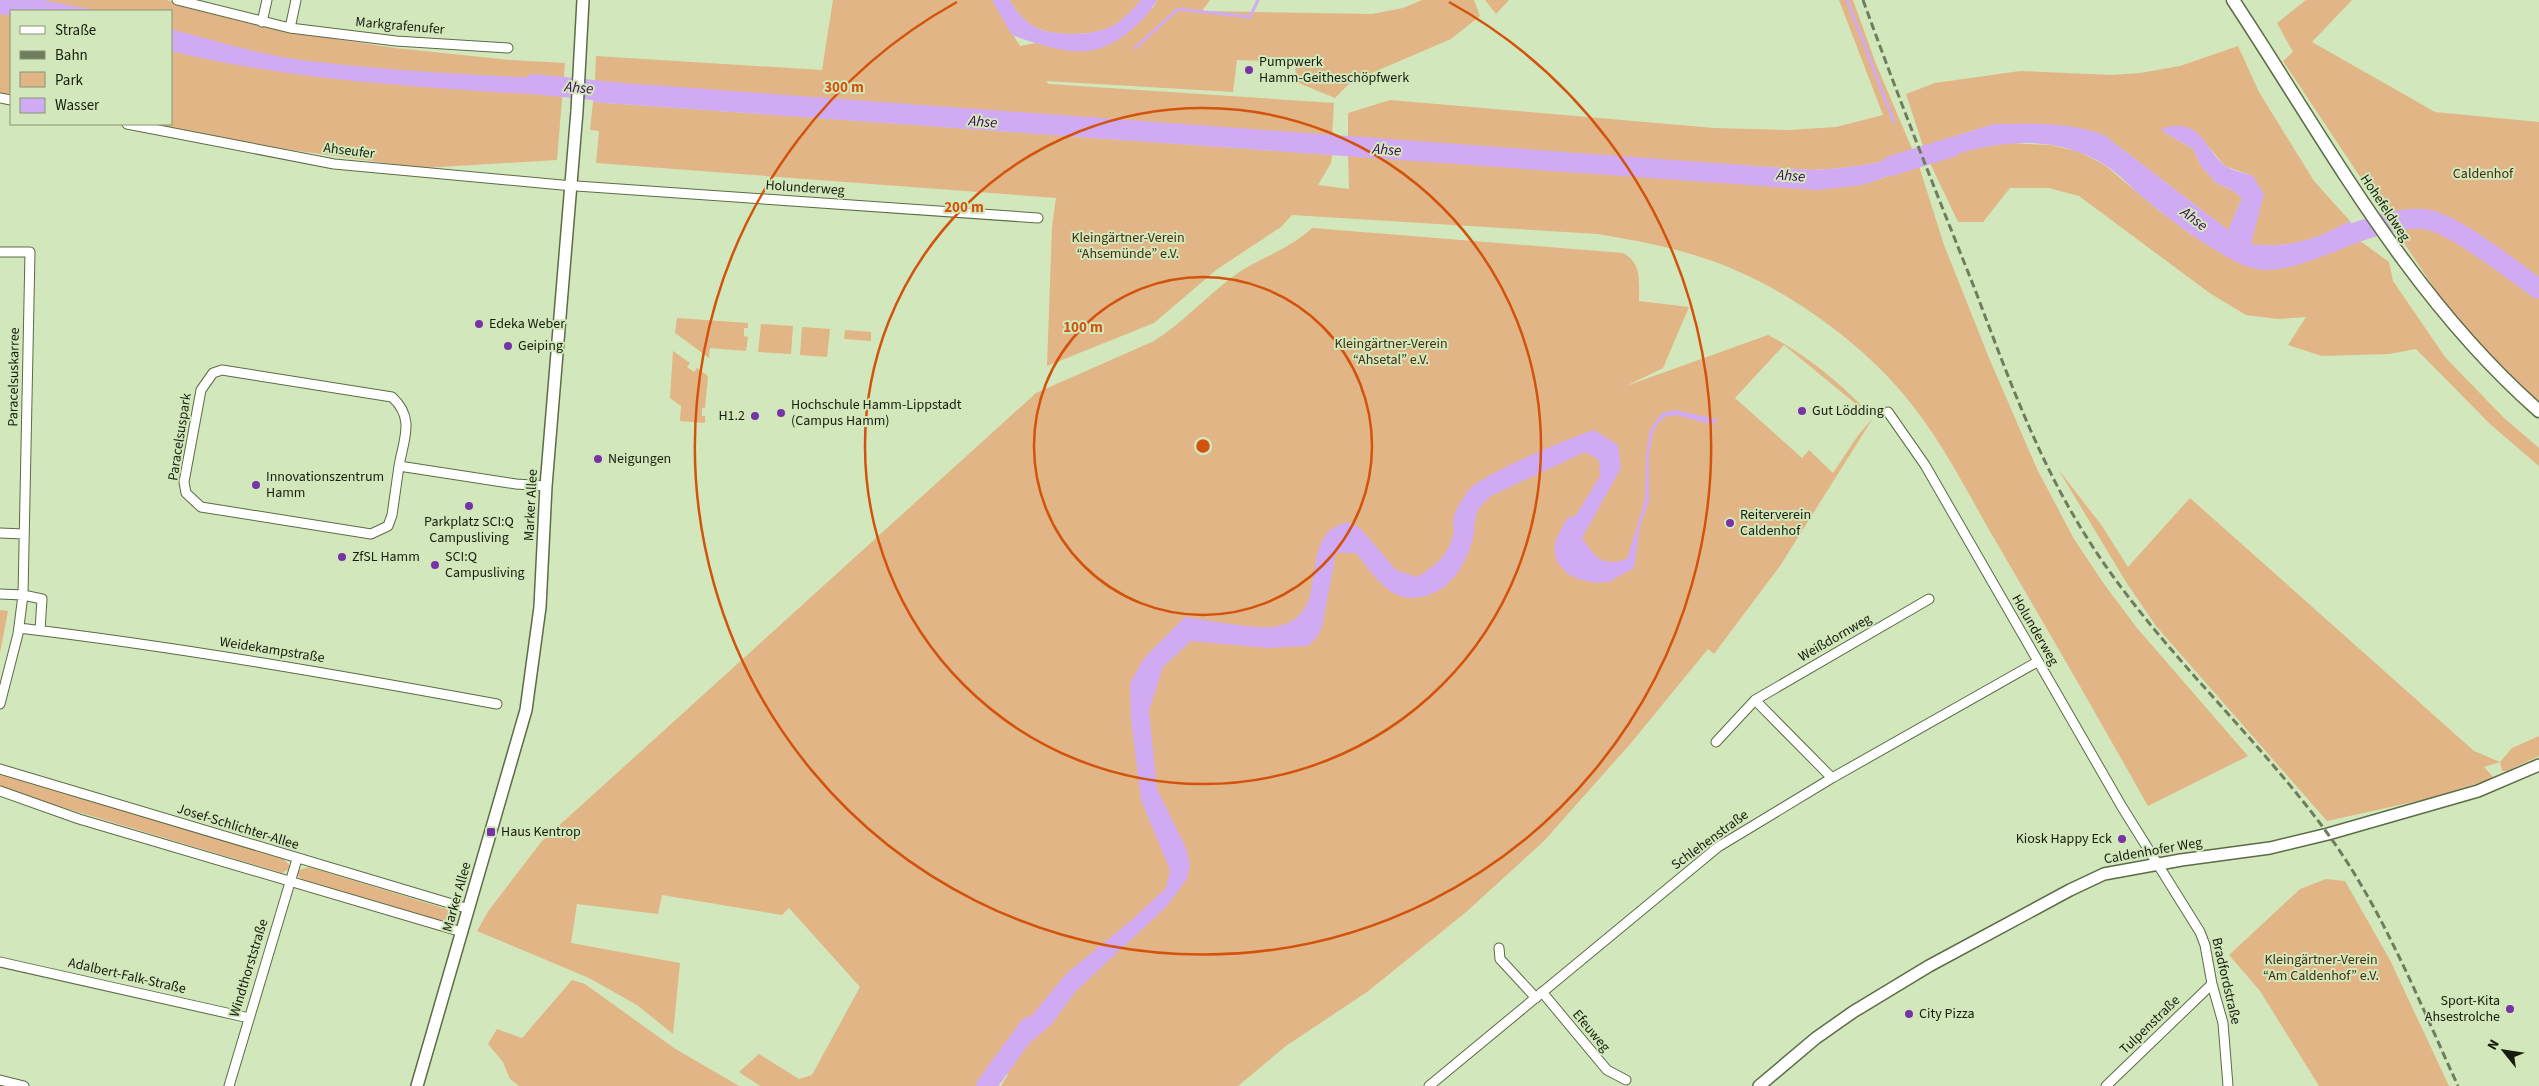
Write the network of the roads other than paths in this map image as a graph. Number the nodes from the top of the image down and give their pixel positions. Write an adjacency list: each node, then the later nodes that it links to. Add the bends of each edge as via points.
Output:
1 (178, 0): 6 (street, Markgrafenufer)
2 (267, 0): 6 (street)
3 (296, 0): 7 (street)
4 (583, 0): 10 (street, Marker Allee)
5 (2233, 0): 13 (main road, Hohefeldweg, via 2362,202 2422,288 2488,362)
6 (262, 22): 7 (street, Markgrafenufer)
7 (290, 28): 8 (street, Markgrafenufer, via 396,41)
8 (508, 48)
9 (132, 125): 10 (street, Ahseufer, via 334,164)
10 (571, 185): 11 (street, Holunderweg); 16 (street, Marker Allee)
11 (1038, 218)
12 (0, 252): 18 (street, Paracelsuskarree, via 30,252)
13 (2539, 411)
14 (1888, 412): 24 (street, Holunderweg, via 1925,466)
15 (399, 466): 15 (street, Paracelsuspark, via 388,526 371,534 201,507 186,493 184,482 200,390 213,373 222,370 392,397 407,416); 16 (street)
16 (546, 486): 36 (street, Marker Allee, via 540,607 526,710)
17 (0, 533): 18 (street)
18 (24, 534): 19 (street, Paracelsuskarree)
19 (23, 590): 20 (street); 22 (street, Paracelsuskarree); 23 (street, via 42,600)
20 (0, 594)
21 (1929, 599): 25 (street, Weißdornweg)
22 (19, 628): 23 (street, Weidekampstraße); 26 (street, Paracelsuskarree)
23 (40, 630): 27 (street, Weidekampstraße, via 312,670)
24 (2037, 662): 31 (street, Schlehenstraße); 34 (street, Holunderweg)
25 (1755, 700): 28 (street, Weißdornweg); 31 (street)
26 (0, 704)
27 (497, 704)
28 (1716, 742)
29 (2539, 765): 34 (street, Caldenhofer Weg, via 2478,791 2328,834 2270,848)
30 (0, 769): 33 (street, Josef-Schlichter-Allee)
31 (1832, 778): 41 (street, Schlehenstraße, via 1718,847)
32 (0, 791): 35 (street)
33 (297, 859): 35 (street, Windthorststraße); 36 (street, Josef-Schlichter-Allee)
34 (2158, 864): 40 (street, Bradfordstraße, via 2206,945); 49 (street, Caldenhofer Weg, via 2124,869 2085,882 1929,966 1852,1012)
35 (290, 881): 37 (street); 42 (street, Windthorststraße)
36 (469, 909): 37 (street, Marker Allee)
37 (467, 927): 47 (street, Marker Allee)
38 (1499, 948): 41 (street, Efeuweg, via 1500,959)
39 (0, 962): 42 (street, Adalbert-Falk-Straße)
40 (2212, 984): 50 (street, Tulpenstraße); 51 (street, Bradfordstraße, via 2223,1022)
41 (1539, 995): 44 (street, Efeuweg, via 1607,1070); 48 (street, Schlehenstraße)
42 (249, 1018): 46 (street, Windthorststraße)
43 (0, 1080): 45 (street)
44 (1626, 1080)
45 (24, 1086)
46 (229, 1086)
47 (417, 1086)
48 (1429, 1086)
49 (1759, 1086)
50 (2106, 1086)
51 (2228, 1086)

